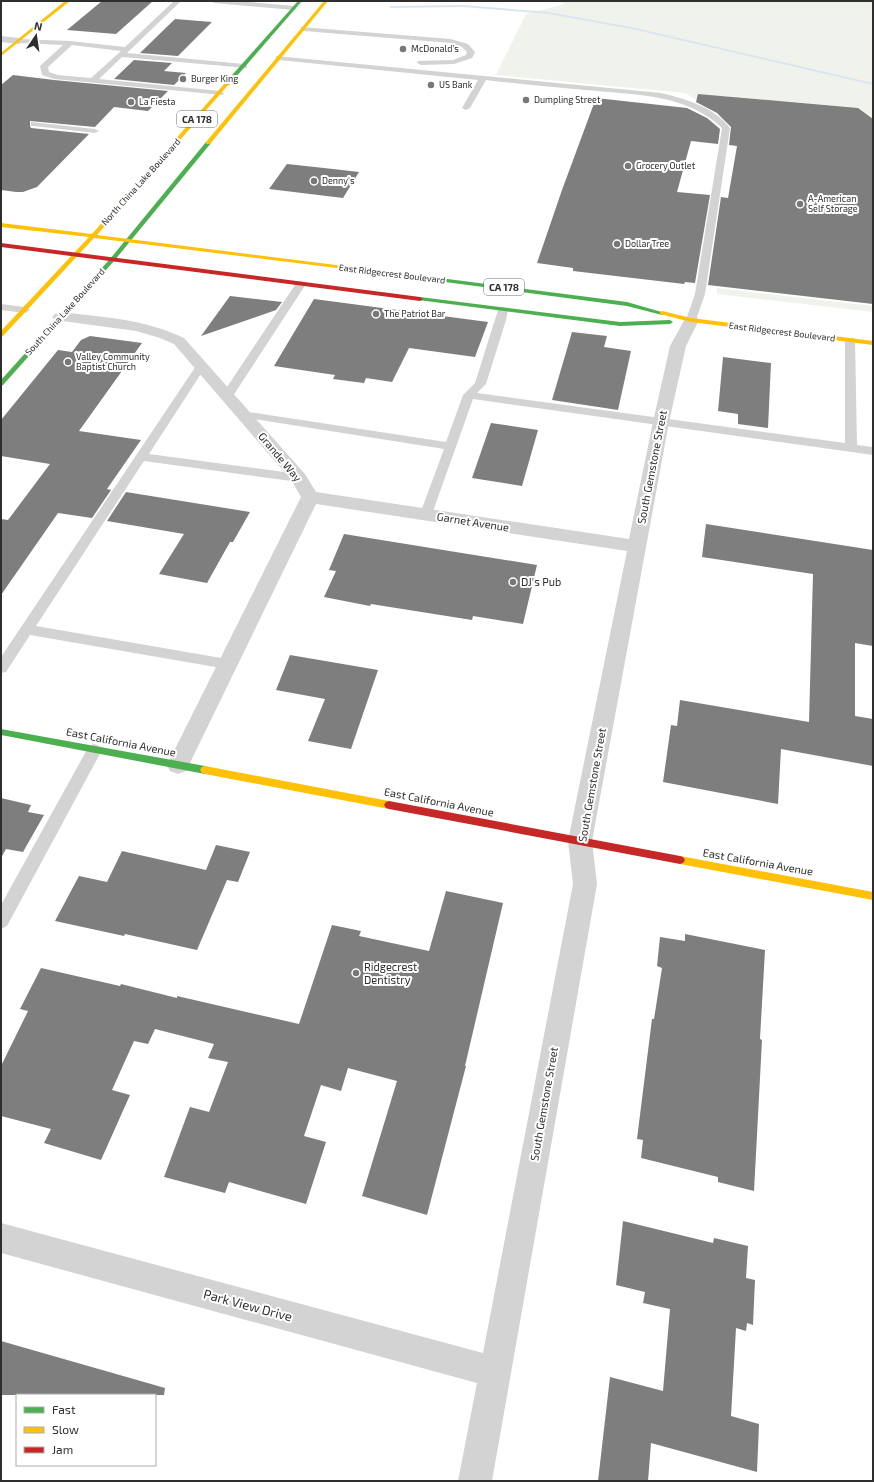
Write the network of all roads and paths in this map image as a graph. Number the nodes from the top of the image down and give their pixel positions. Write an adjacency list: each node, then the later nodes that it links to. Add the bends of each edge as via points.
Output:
1 (68, 1): 8 (main road)
2 (178, 1): 12 (lane)
3 (214, 1): 5 (lane)
4 (326, 1): 6 (main road, CA 178)
5 (297, 5): 9 (main road, North China Lake Boulevard / CA 178)
6 (304, 29): 10 (lane); 15 (main road, CA 178)
7 (1, 39): 8 (street)
8 (19, 41): 11 (lane); 13 (main road)
9 (274, 41): 17 (main road, North China Lake Boulevard / CA 178); 20 (main road, via 275,49 251,77 251,81)
10 (451, 41): 10 (lane, via 469,48 469,56 445,64 413,62 437,59 454,52 458,45)
11 (70, 43): 12 (lane); 19 (lane, via 44,66 45,73)
12 (127, 49): 14 (lane)
13 (1, 55)
14 (120, 55): 17 (lane); 19 (lane)
15 (282, 55): 16 (lane); 18 (lane); 20 (main road, CA 178)
16 (382, 60)
17 (244, 66): 21 (main road, North China Lake Boulevard / CA 178)
18 (483, 78): 22 (lane); 36 (lane, via 661,95 692,104 717,118 726,128 700,294)
19 (92, 81): 21 (lane)
20 (257, 85): 27 (main road, CA 178)
21 (220, 93): 26 (main road, North China Lake Boulevard / CA 178)
22 (466, 108)
23 (34, 124): 24 (lane)
24 (95, 131)
25 (1, 225): 26 (main road, East Ridgecrest Boulevard)
26 (93, 236): 27 (main road, East Ridgecrest Boulevard); 29 (main road)
27 (128, 240): 30 (main road, South China Lake Boulevard); 36 (main road, East Ridgecrest Boulevard / CA 178, via 627,304)
28 (1, 245): 29 (main road)
29 (76, 255): 30 (main road, CA 178); 33 (main road)
30 (112, 260): 31 (main road, East Ridgecrest Boulevard / CA 178); 35 (main road, South China Lake Boulevard)
31 (301, 284): 34 (main road, East Ridgecrest Boulevard / CA 178); 43 (lane)
32 (1, 307): 33 (lane)
33 (25, 310): 37 (main road)
34 (503, 310): 36 (main road, East Ridgecrest Boulevard / CA 178, via 620,324); 42 (lane, via 480,384)
35 (60, 317): 40 (street, Grande Way, via 147,328 165,333 179,341); 41 (main road, South China Lake Boulevard)
36 (691, 320): 38 (main road, East Ridgecrest Boulevard / CA 178); 45 (street, South Gemstone Street, via 678,346)
37 (1, 335)
38 (850, 340): 39 (main road, East Ridgecrest Boulevard / CA 178); 47 (lane)
39 (873, 343)
40 (201, 366): 43 (street, Grande Way); 49 (lane)
41 (1, 384)
42 (469, 395): 45 (lane); 46 (lane)
43 (227, 396): 44 (street, Grande Way)
44 (242, 414): 46 (lane); 50 (street, Grande Way)
45 (661, 422): 47 (lane); 53 (street, South Gemstone Street)
46 (451, 446): 52 (lane)
47 (851, 448): 48 (lane)
48 (873, 451)
49 (141, 457): 50 (lane); 54 (lane)
50 (299, 478): 51 (street, Grande Way)
51 (310, 497): 52 (street, Garnet Avenue); 55 (street)
52 (426, 514): 53 (street, Garnet Avenue)
53 (636, 546): 60 (street, South Gemstone Street)
54 (27, 630): 55 (lane); 56 (lane)
55 (227, 664): 59 (street)
56 (1, 668)
57 (1, 732): 58 (main road, East California Avenue)
58 (94, 750): 59 (main road, East California Avenue); 62 (lane)
59 (178, 765): 60 (main road, East California Avenue)
60 (580, 842): 61 (main road, East California Avenue); 64 (street, South Gemstone Street, via 585,884)
61 (873, 896)
62 (1, 921)
63 (1, 1238): 64 (street, Park View Drive)
64 (495, 1372): 65 (street, South Gemstone Street)
65 (476, 1481)

